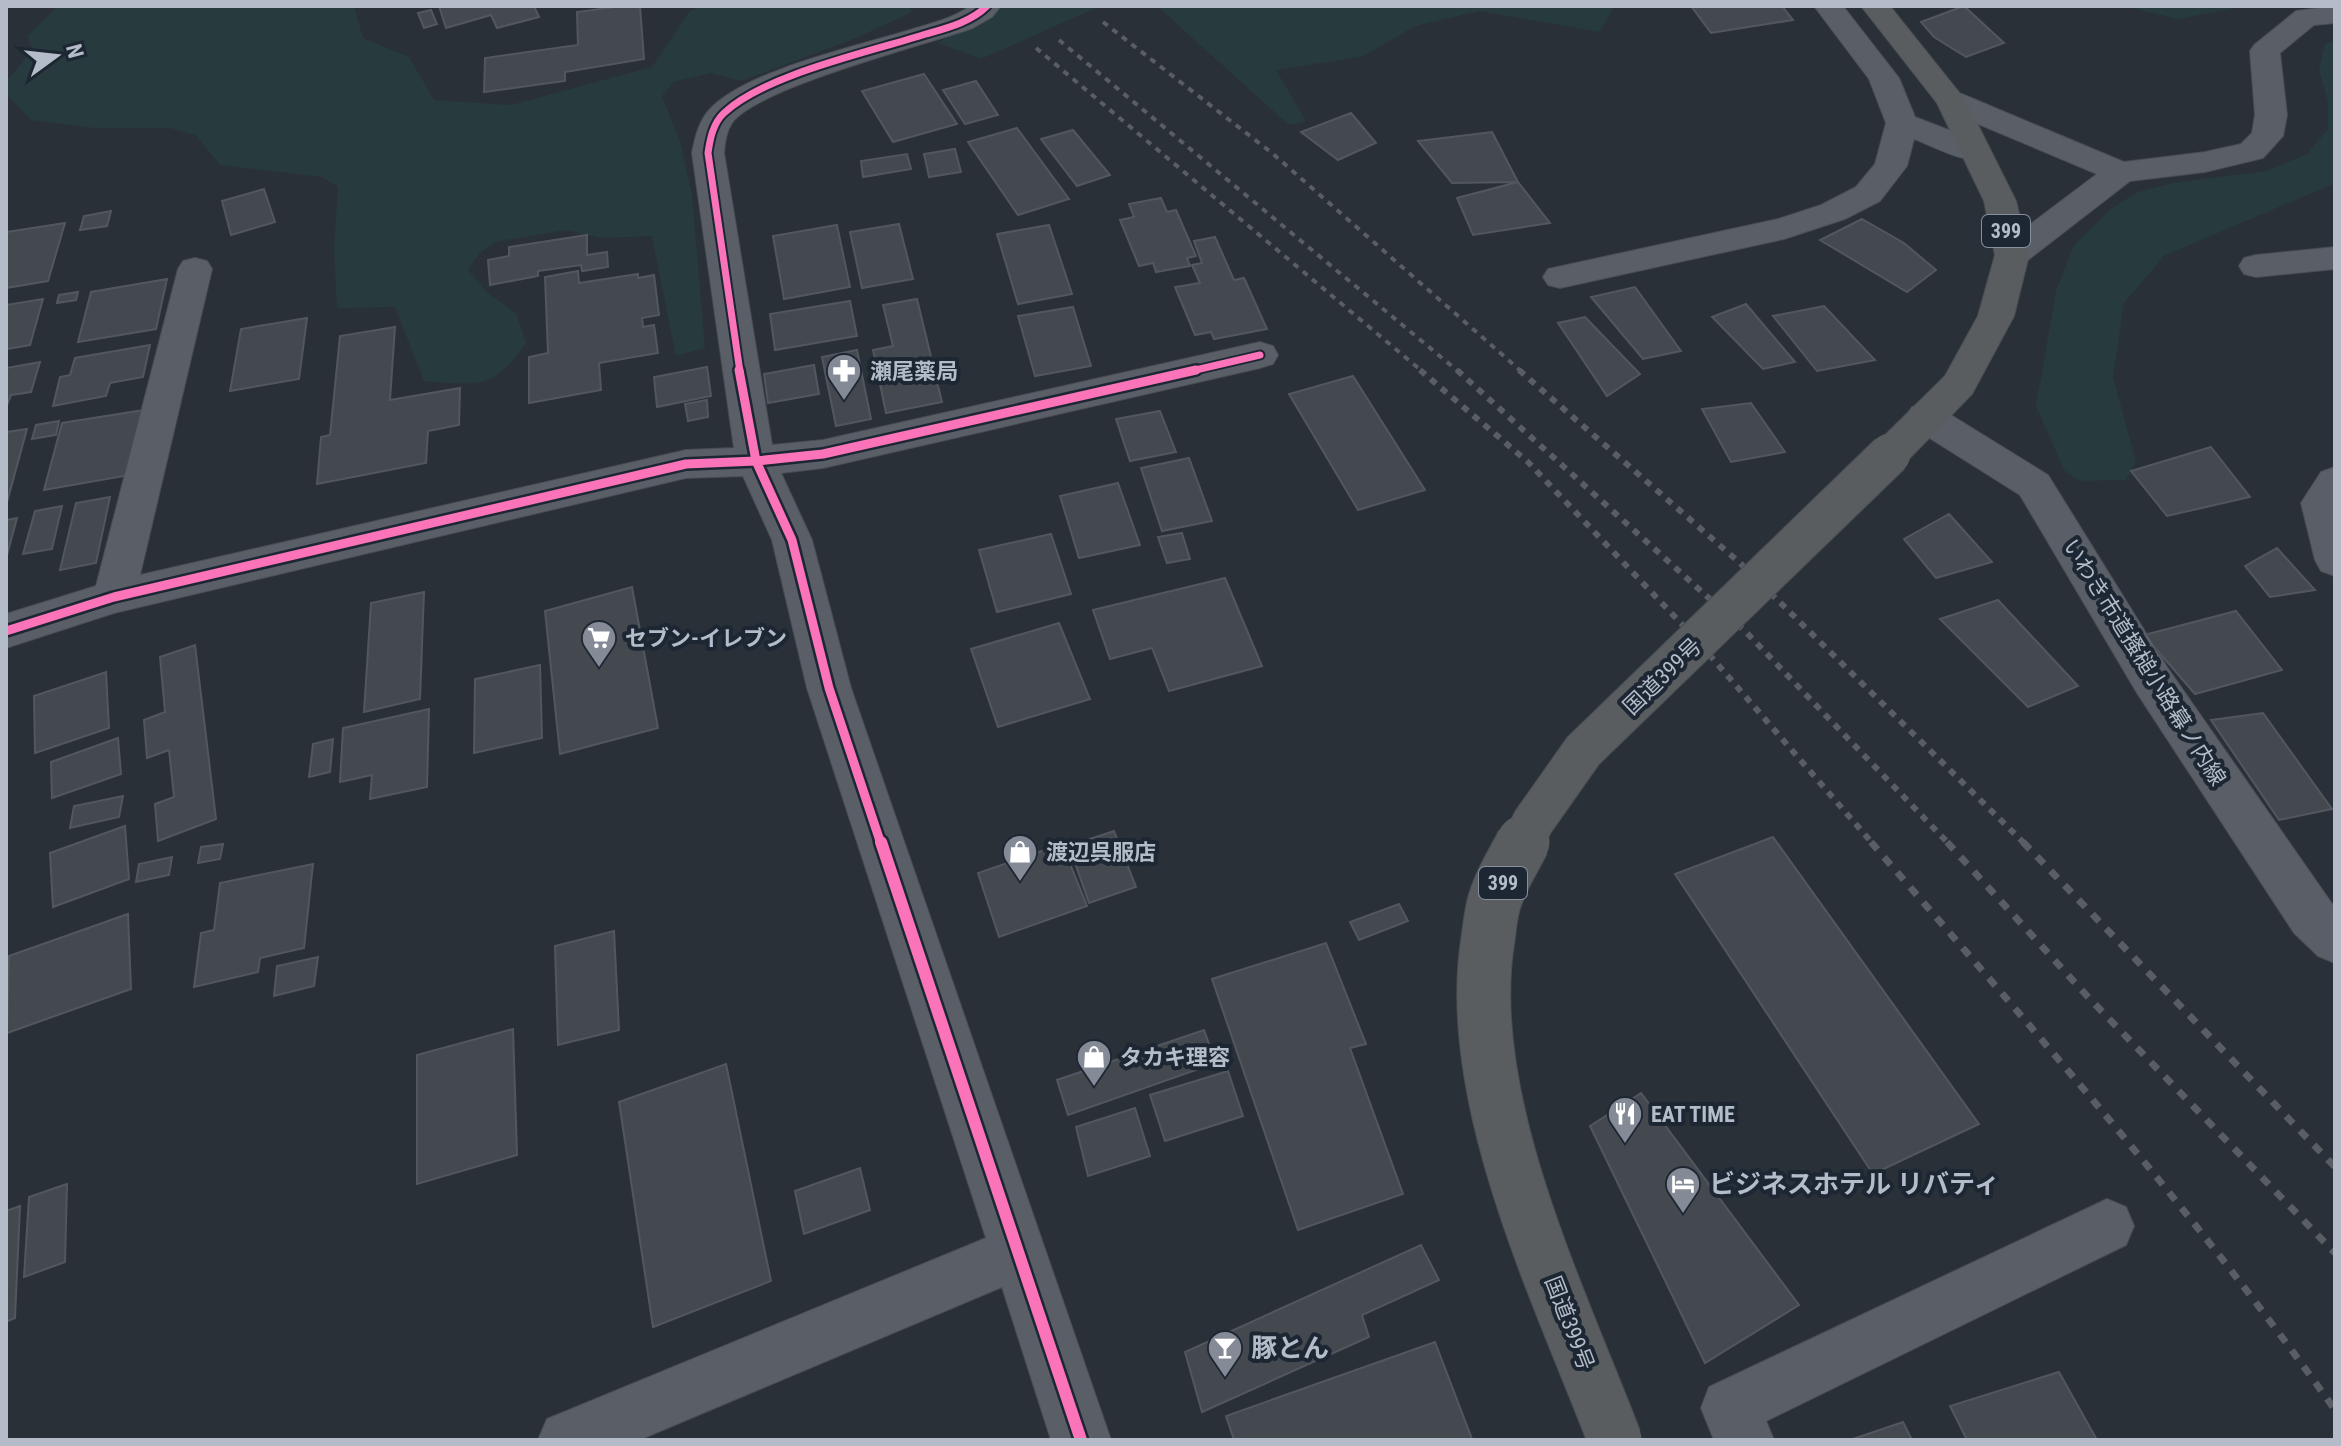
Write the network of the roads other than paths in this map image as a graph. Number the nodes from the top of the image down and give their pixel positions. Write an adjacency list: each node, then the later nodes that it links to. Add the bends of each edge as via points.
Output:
1 (987, 6): 16 (street, via 968,19 754,92 723,114 710,135 708,153)
2 (1828, 6): 6 (street, via 1884,78)
3 (1875, 6): 5 (highway, 国道399号 / 399)
4 (2335, 14): 8 (street, via 2306,17 2265,51 2271,115 2267,136 2252,151)
5 (1951, 101): 7 (highway, 国道399号 / 399); 8 (street)
6 (1902, 123): 7 (street); 13 (street, via 1891,166 1868,194 1833,212 1784,228)
7 (1974, 151): 9 (highway, 国道399号 / 399, via 2000,201)
8 (2121, 172): 9 (street)
9 (2012, 255): 15 (highway, 国道399号 / 399, via 1996,316 1959,385)
10 (2335, 258): 11 (street)
11 (2256, 266)
12 (195, 269): 19 (street)
13 (1560, 277)
14 (1260, 355): 16 (street, via 823,454)
15 (1925, 417): 21 (street, いわき市道搔槌小路幕ノ内線, via 2034,485 2152,680 2311,917); 26 (highway, 国道399号 / 399, bridge, via 1583,751 1533,822 1495,898 1485,958 1484,1020 1495,1097 1517,1185)
16 (756, 461): 19 (street, via 686,464); 23 (street, via 792,540 829,688)
17 (2335, 482): 18 (street, via 2321,503)
18 (2335, 560)
19 (114, 597): 20 (street)
20 (6, 631)
21 (2335, 940)
22 (2107, 1226): 27 (street, via 1730,1408)
23 (1017, 1253): 24 (street); 25 (street)
24 (568, 1440)
25 (1081, 1440)
26 (1615, 1440)
27 (1744, 1440)

